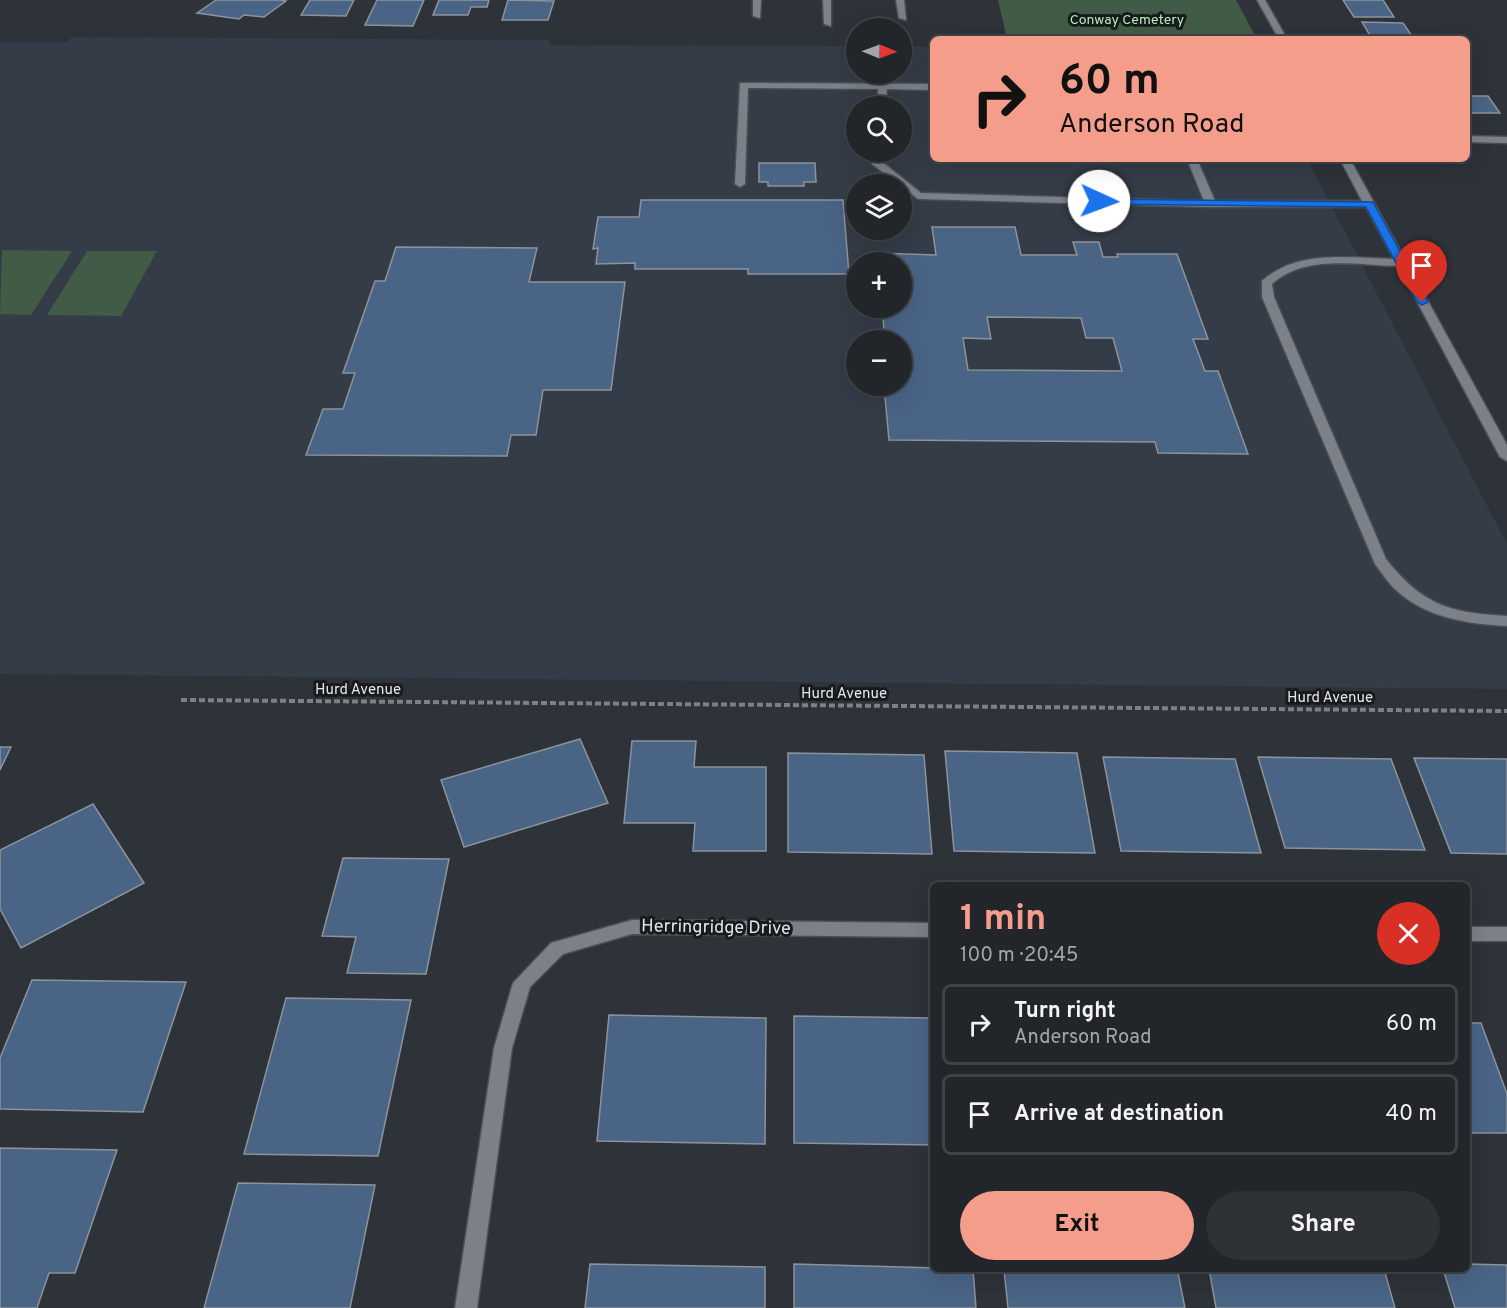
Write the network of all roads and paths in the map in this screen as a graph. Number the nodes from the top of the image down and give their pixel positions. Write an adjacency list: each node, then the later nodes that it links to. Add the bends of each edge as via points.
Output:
1 (758, 0): 5 (street)
2 (827, 0): 7 (street)
3 (900, 0): 6 (street)
4 (1261, 0): 8 (street)
5 (757, 16)
6 (903, 18)
7 (828, 24)
8 (1280, 36)
9 (883, 86): 10 (street); 11 (street); 17 (street, via 743,85)
10 (930, 87)
11 (882, 96)
12 (1470, 139): 13 (street)
13 (1507, 140)
14 (876, 162): 18 (street, via 918,196)
15 (1193, 162): 18 (street)
16 (1347, 162): 19 (street)
17 (740, 184)
18 (1211, 204): 19 (street)
19 (1369, 204): 20 (street)
20 (1402, 263): 21 (street); 23 (street, via 1298,264 1274,273 1266,283 1268,297 1380,561 1401,587 1425,604 1456,615)
21 (1501, 435): 22 (street)
22 (1507, 457)
23 (1507, 621)
24 (182, 700): 25 (path, Hurd Avenue)
25 (1507, 711)
26 (930, 930): 29 (street, Herringridge Drive, via 632,927 557,948 522,983 503,1048)
27 (1470, 934): 28 (street)
28 (1507, 934)
29 (466, 1308)

